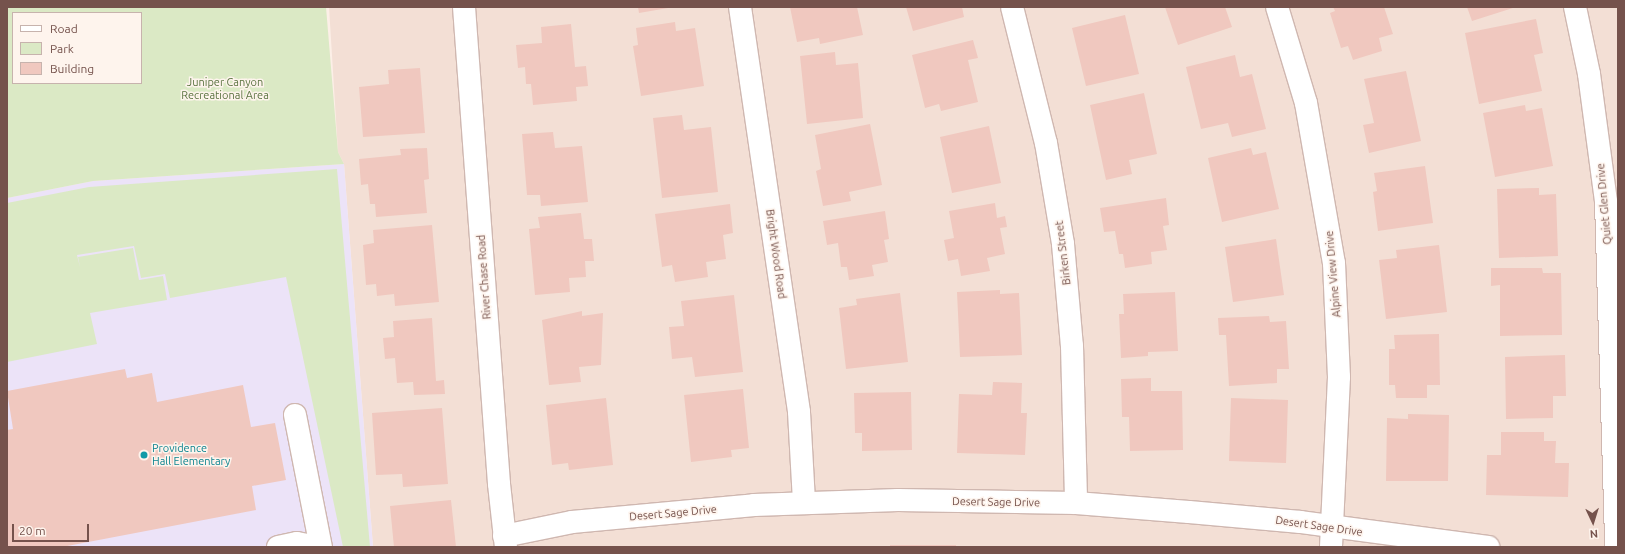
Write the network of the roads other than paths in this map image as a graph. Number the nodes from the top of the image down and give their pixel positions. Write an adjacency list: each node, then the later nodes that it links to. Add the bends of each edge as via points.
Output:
1 (464, 7): 11 (street, River Chase Road)
2 (740, 7): 8 (street, Bright Wood Road, via 799,412)
3 (1012, 7): 9 (street, Birken Street, via 1046,143 1063,244 1072,346)
4 (1277, 7): 10 (street, Alpine View Drive, via 1306,103 1334,263 1339,377 1338,436)
5 (1575, 7): 6 (street, Quiet Glen Drive)
6 (1612, 202): 17 (street, Quiet Glen Drive)
7 (295, 415): 14 (street)
8 (804, 502): 9 (street, Desert Sage Drive); 11 (street, Desert Sage Drive, via 572,522)
9 (1076, 503): 10 (street, Desert Sage Drive)
10 (1331, 526): 15 (street, Alpine View Drive); 16 (street, Desert Sage Drive)
11 (505, 542)
12 (278, 547): 13 (street, via 297,543)
13 (317, 547)
14 (321, 547)
15 (1331, 547)
16 (1488, 547)
17 (1616, 547)

